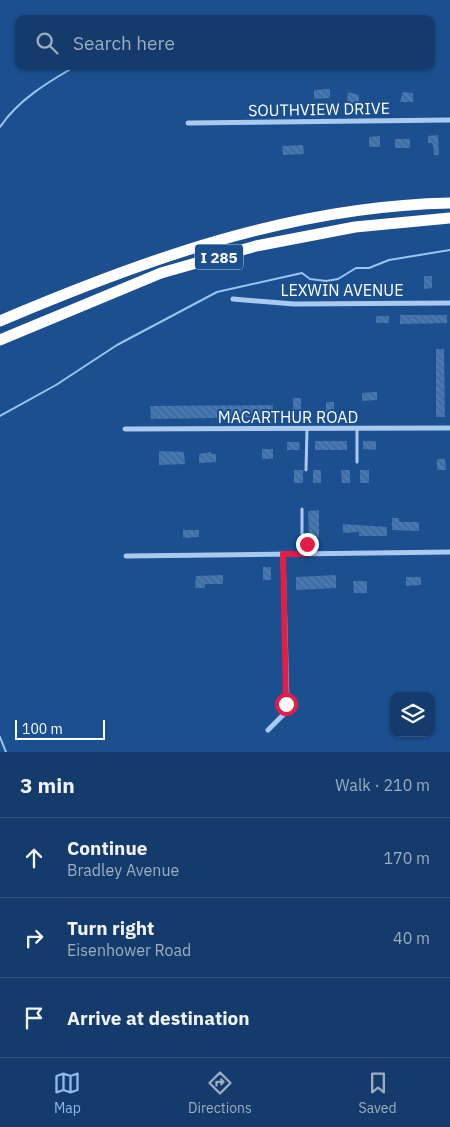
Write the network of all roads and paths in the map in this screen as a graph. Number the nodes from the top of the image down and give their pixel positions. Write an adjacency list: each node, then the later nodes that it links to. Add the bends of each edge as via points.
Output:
1 (450, 120): 2 (street, SOUTHVIEW DRIVE)
2 (188, 123)
3 (450, 203): 7 (highway, I 285, via 372,208 317,216 206,243 152,260)
4 (450, 218): 8 (highway, I 285, via 355,227 256,246 161,274)
5 (233, 300): 6 (street, LEXWIN AVENUE, via 294,304)
6 (450, 302)
7 (0, 321)
8 (0, 340)
9 (450, 428): 12 (street, MACARTHUR ROAD)
10 (125, 429): 11 (street, MACARTHUR ROAD)
11 (307, 429): 12 (street, MACARTHUR ROAD); 14 (lane)
12 (358, 429): 13 (lane)
13 (358, 462)
14 (306, 470)
15 (302, 509): 18 (lane, via 302,534 307,540)
16 (450, 552): 18 (street)
17 (283, 554): 18 (street); 19 (street); 20 (street, via 287,702 285,713)
18 (307, 554)
19 (126, 556)
20 (268, 730)

